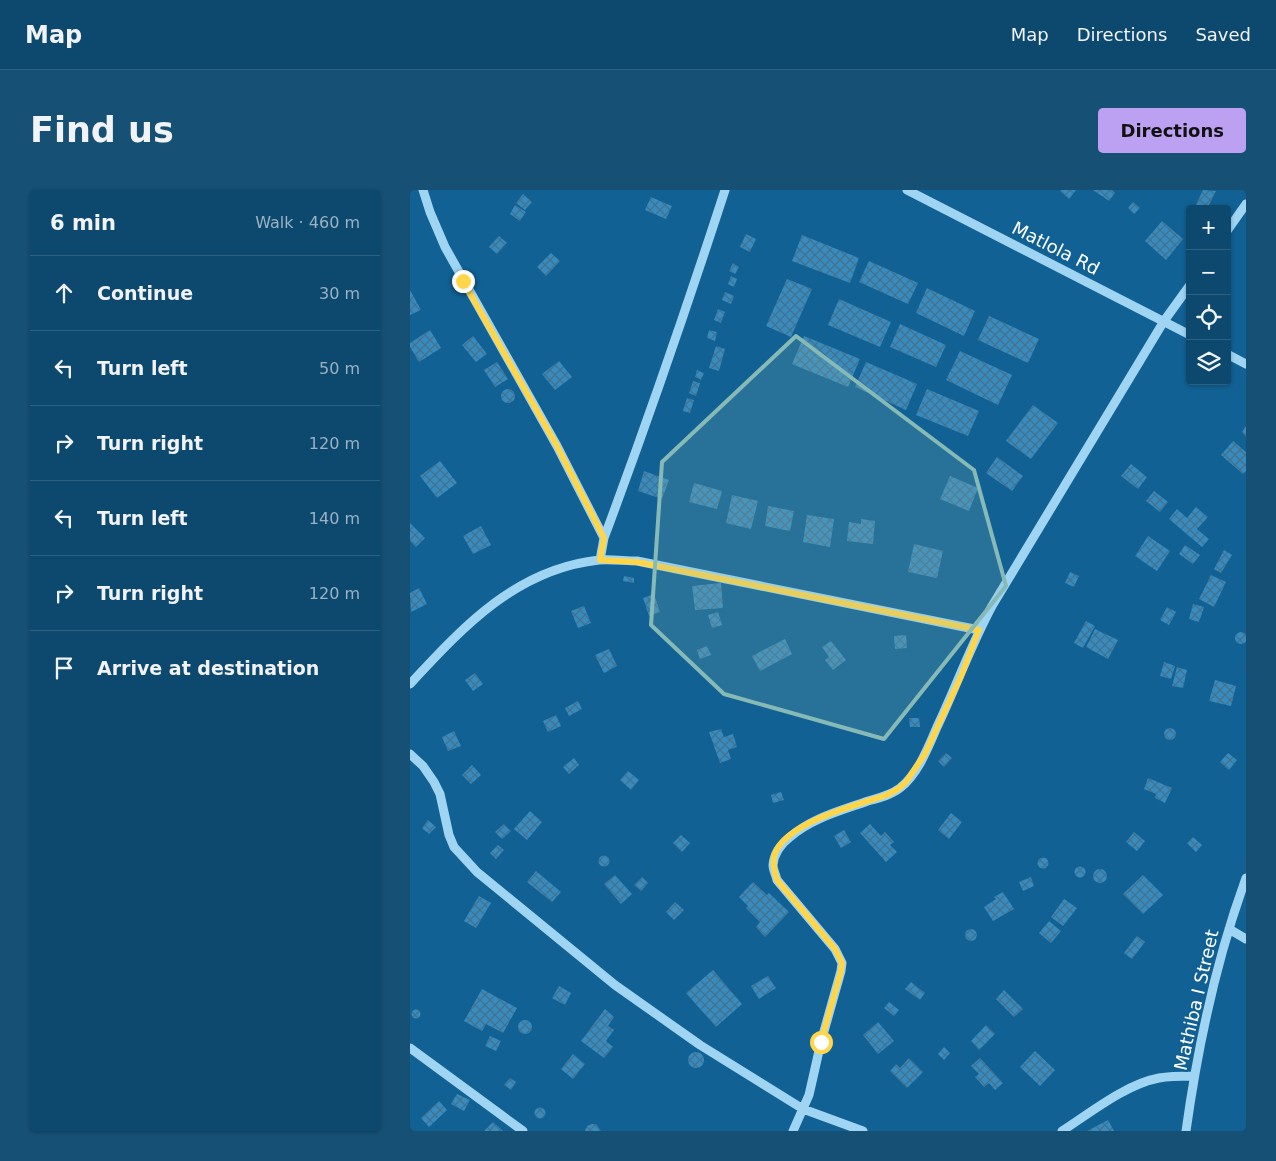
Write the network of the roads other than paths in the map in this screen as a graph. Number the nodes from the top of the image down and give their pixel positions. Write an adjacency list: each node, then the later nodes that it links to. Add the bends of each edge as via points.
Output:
1 (424, 190): 11 (street, via 449,256 557,446)
2 (725, 190): 11 (street, via 670,358)
3 (907, 190): 7 (street, Matlola Rd)
4 (1246, 204): 5 (street)
5 (1231, 225)
6 (1186, 291): 7 (street)
7 (1164, 321): 8 (street, Matlola Rd); 13 (street)
8 (1186, 333)
9 (1231, 356): 10 (street)
10 (1246, 364)
11 (604, 538): 12 (street)
12 (600, 560): 13 (street, via 637,562); 14 (street, via 567,566 518,587 463,628)
13 (979, 630): 21 (street, via 925,754 906,782 887,795 816,819 784,841 775,853 773,867 777,880 835,949 842,963)
14 (410, 684)
15 (410, 754): 21 (street, via 423,766 440,794 454,847 477,872 615,985 700,1044)
16 (1246, 878): 17 (street, Mathiba I Street)
17 (1229, 929): 18 (street); 20 (street, Mathiba I Street)
18 (1246, 939)
19 (410, 1048): 22 (street)
20 (1194, 1076): 25 (street, via 1160,1078 1128,1088); 26 (street, Mathiba I Street)
21 (804, 1109): 23 (street); 24 (street)
22 (523, 1131)
23 (793, 1131)
24 (863, 1131)
25 (1062, 1131)
26 (1186, 1131)

